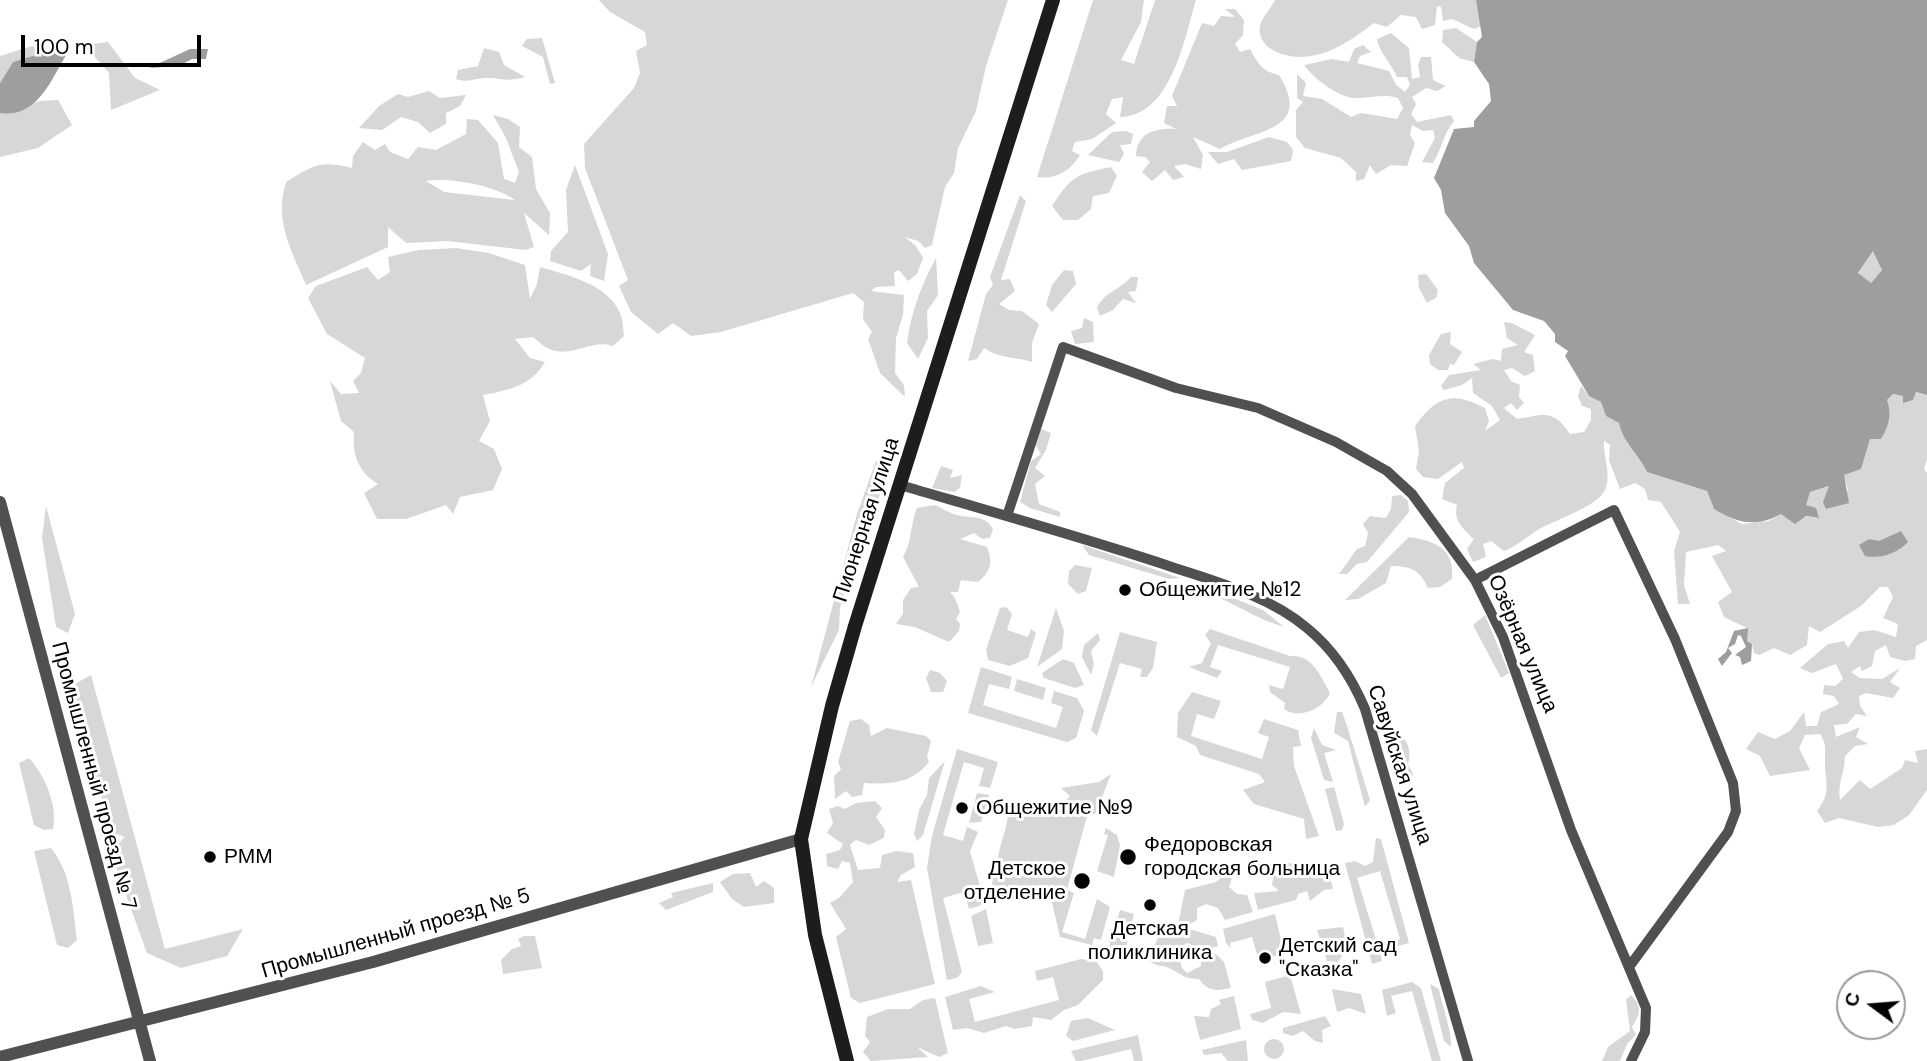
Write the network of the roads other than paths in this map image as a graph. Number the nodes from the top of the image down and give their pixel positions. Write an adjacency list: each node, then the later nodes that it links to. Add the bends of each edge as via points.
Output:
1 (1053, 0): 2 (main road, Пионерная улица)
2 (900, 485): 4 (street, Савуйская улица); 6 (main road, Пионерная улица, via 832,706)
3 (0, 502): 8 (street, Промышленный проезд № 7)
4 (1007, 516): 5 (street, Озёрная улица, via 1063,347 1177,388 1258,408 1336,442 1387,471 1412,494); 12 (street, Савуйская улица, via 1221,583 1284,612 1334,653 1365,709)
5 (1475, 580): 7 (street, Озёрная улица, via 1511,659 1571,830); 7 (street, via 1614,510 1675,639 1733,783 1736,811 1728,832)
6 (801, 839): 8 (street, Промышленный проезд № 5); 11 (main road, Пионерная улица, via 813,923)
7 (1629, 967): 13 (street, Озёрная улица, via 1646,1008 1645,1032)
8 (140, 1024): 9 (street, Промышленный проезд № 5); 10 (street, Промышленный проезд № 7)
9 (0, 1057)
10 (150, 1061)
11 (847, 1061)
12 (1468, 1061)
13 (1631, 1061)

